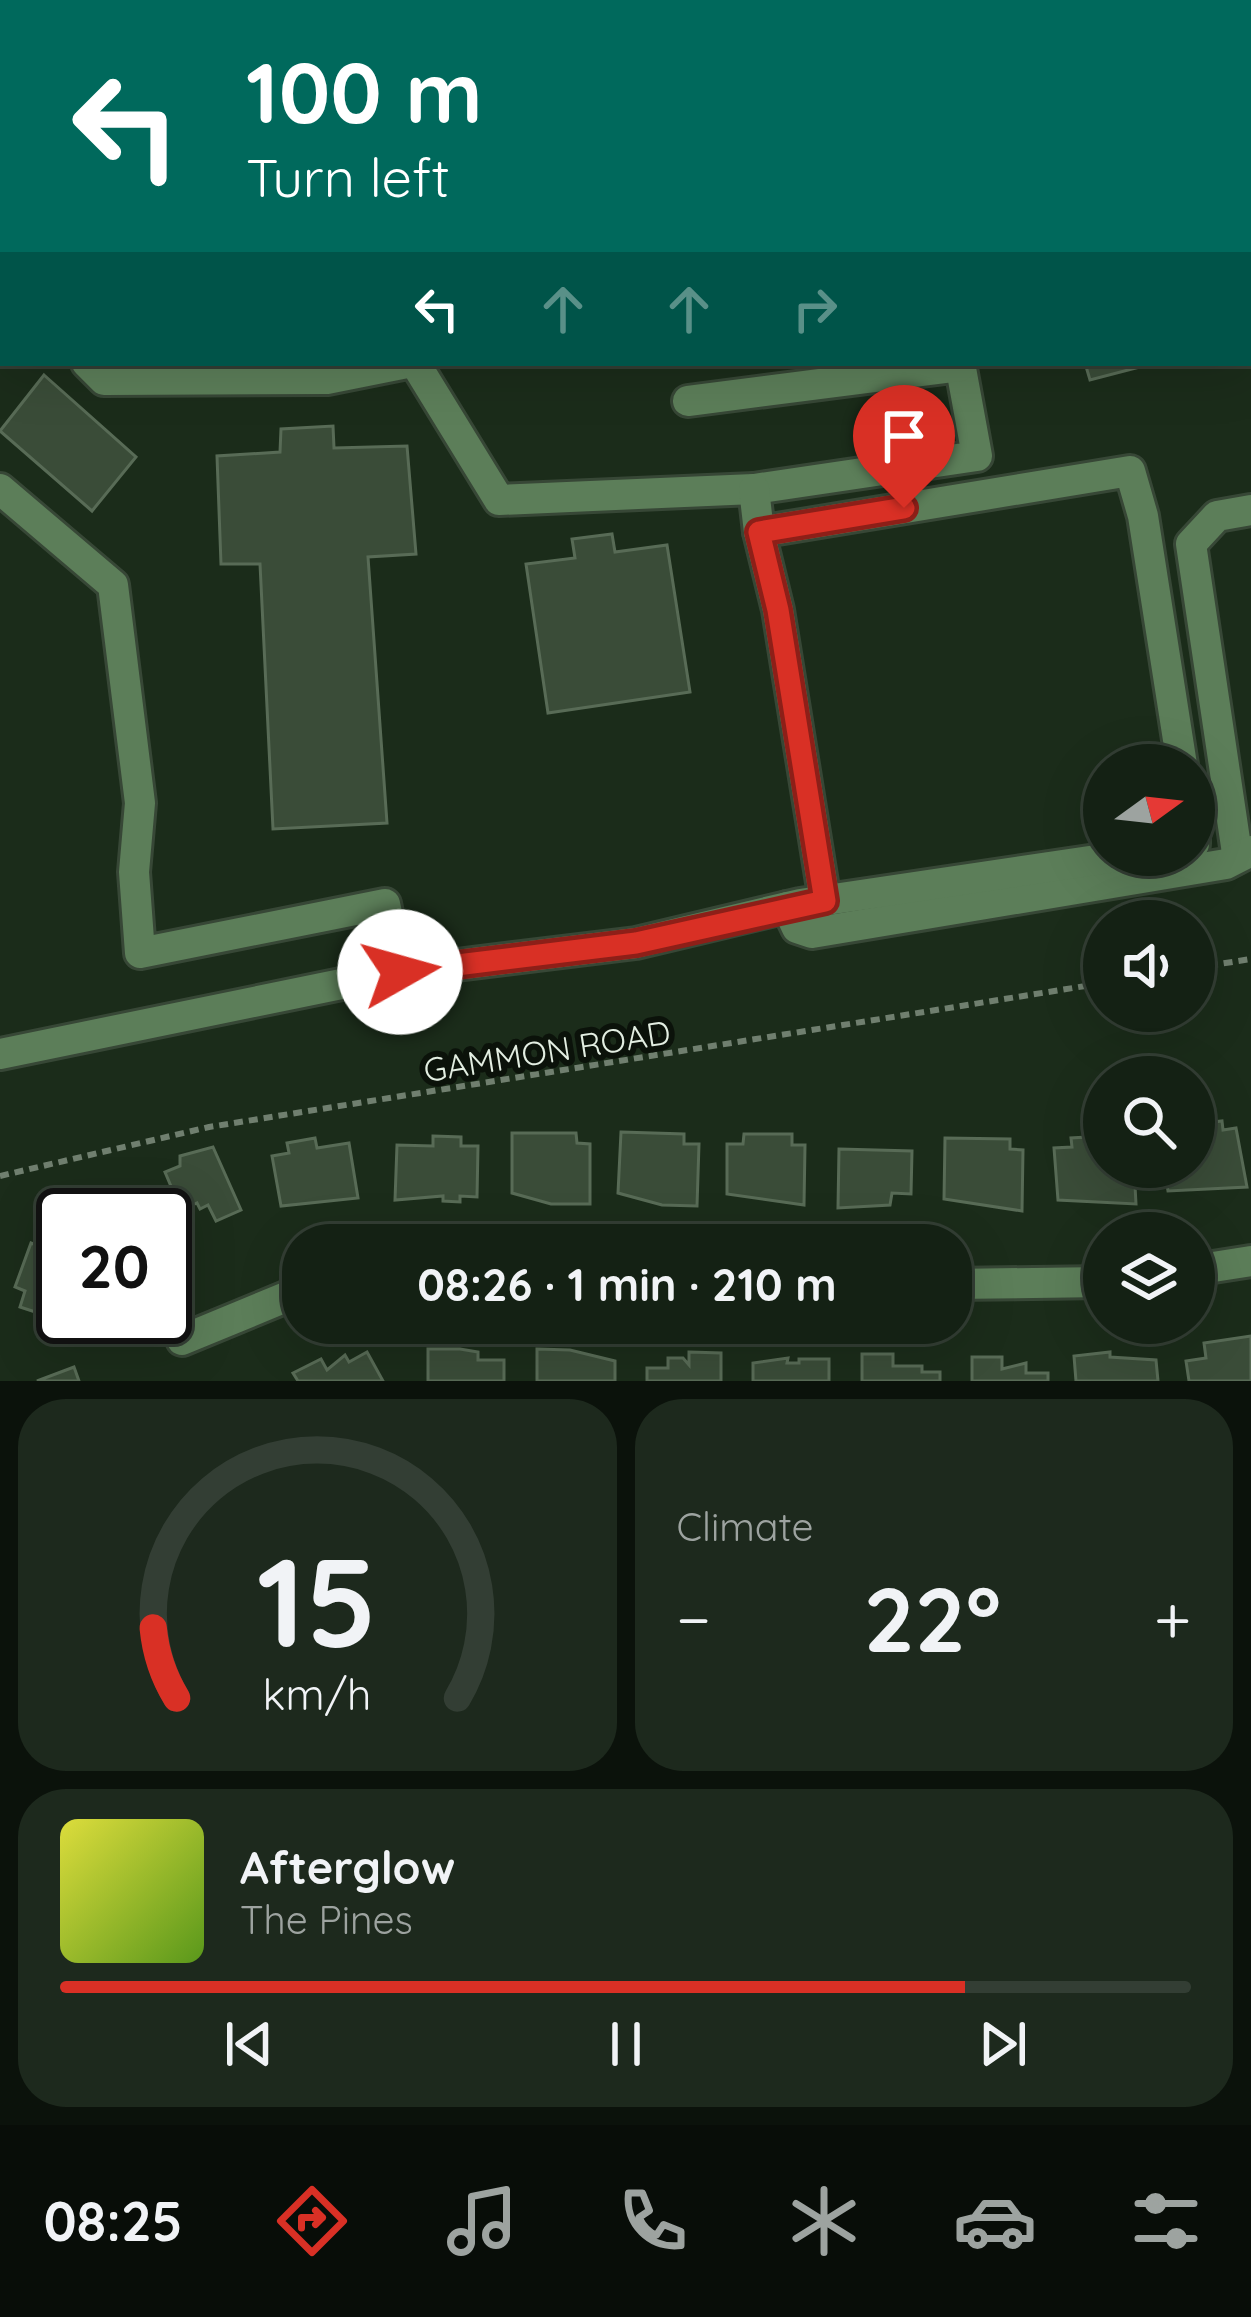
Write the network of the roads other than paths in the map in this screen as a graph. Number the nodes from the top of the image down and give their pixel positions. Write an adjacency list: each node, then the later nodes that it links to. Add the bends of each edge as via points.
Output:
1 (90, 366): 6 (street, via 104,380)
2 (379, 366): 6 (street)
3 (413, 366): 9 (street, via 499,500)
4 (945, 366): 7 (street)
5 (960, 366): 9 (street, via 977,456)
6 (326, 371)
7 (688, 401)
8 (0, 489): 17 (street, via 113,585 140,803 140,953 385,904)
9 (754, 489): 11 (street)
10 (1251, 510): 13 (street, via 1216,516 1191,544)
11 (759, 532): 12 (street, via 1130,470); 15 (street)
12 (1179, 744)
13 (1244, 852): 16 (street, via 1226,863 812,933 797,928)
14 (1083, 862): 15 (street)
15 (825, 901): 16 (street)
16 (787, 907): 17 (street, via 636,943)
17 (400, 972): 18 (street)
18 (0, 1054)
19 (1251, 1261): 20 (street)
20 (1215, 1267)
21 (1083, 1282): 22 (street)
22 (972, 1284)
23 (282, 1299): 24 (street)
24 (192, 1336)

